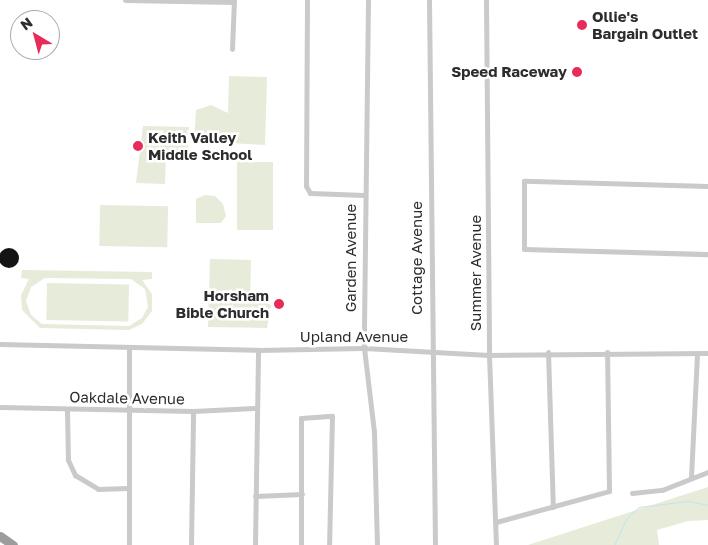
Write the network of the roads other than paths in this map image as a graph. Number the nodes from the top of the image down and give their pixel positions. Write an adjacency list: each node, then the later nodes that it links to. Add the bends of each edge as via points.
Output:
1 (125, 0): 6 (street)
2 (307, 0): 9 (street, via 306,186 310,193)
3 (368, 0): 9 (street, Garden Avenue)
4 (429, 0): 15 (street, Cottage Avenue)
5 (486, 0): 20 (street, Summer Avenue)
6 (234, 1): 7 (street)
7 (232, 49)
8 (708, 186): 10 (street, via 524,181 524,249)
9 (364, 195): 13 (street, Garden Avenue)
10 (708, 254)
11 (0, 344): 12 (street, Upland Avenue)
12 (129, 347): 14 (street, Upland Avenue); 24 (street)
13 (364, 348): 14 (street, Upland Avenue); 15 (street, Upland Avenue); 41 (street, Garden Avenue, via 374,432)
14 (258, 350): 22 (street)
15 (430, 350): 20 (street, Upland Avenue); 42 (street, Cottage Avenue)
16 (548, 352): 17 (street, Upland Avenue); 20 (street, Upland Avenue); 32 (street)
17 (608, 352): 18 (street, Upland Avenue); 32 (street, via 609,491)
18 (698, 353): 19 (street, Upland Avenue); 27 (street)
19 (708, 353)
20 (489, 355): 33 (street, Summer Avenue)
21 (0, 407): 23 (street, Oakdale Avenue)
22 (254, 408): 25 (street, Oakdale Avenue); 31 (street)
23 (67, 410): 24 (street, Oakdale Avenue); 28 (street, via 68,460 75,475 98,489)
24 (130, 410): 25 (street, Oakdale Avenue); 28 (street)
25 (193, 411): 37 (street)
26 (708, 472): 27 (street)
27 (691, 477): 30 (street, via 662,490)
28 (128, 488): 36 (street)
29 (302, 494): 31 (street); 39 (street); 40 (street, via 301,418 332,416)
30 (632, 494)
31 (255, 496): 38 (street)
32 (553, 508): 33 (street)
33 (496, 522): 43 (street, Summer Avenue)
34 (0, 536): 35 (highway)
35 (13, 545)
36 (129, 545)
37 (191, 545)
38 (255, 545)
39 (301, 545)
40 (329, 545)
41 (377, 545)
42 (435, 545)
43 (496, 545)

